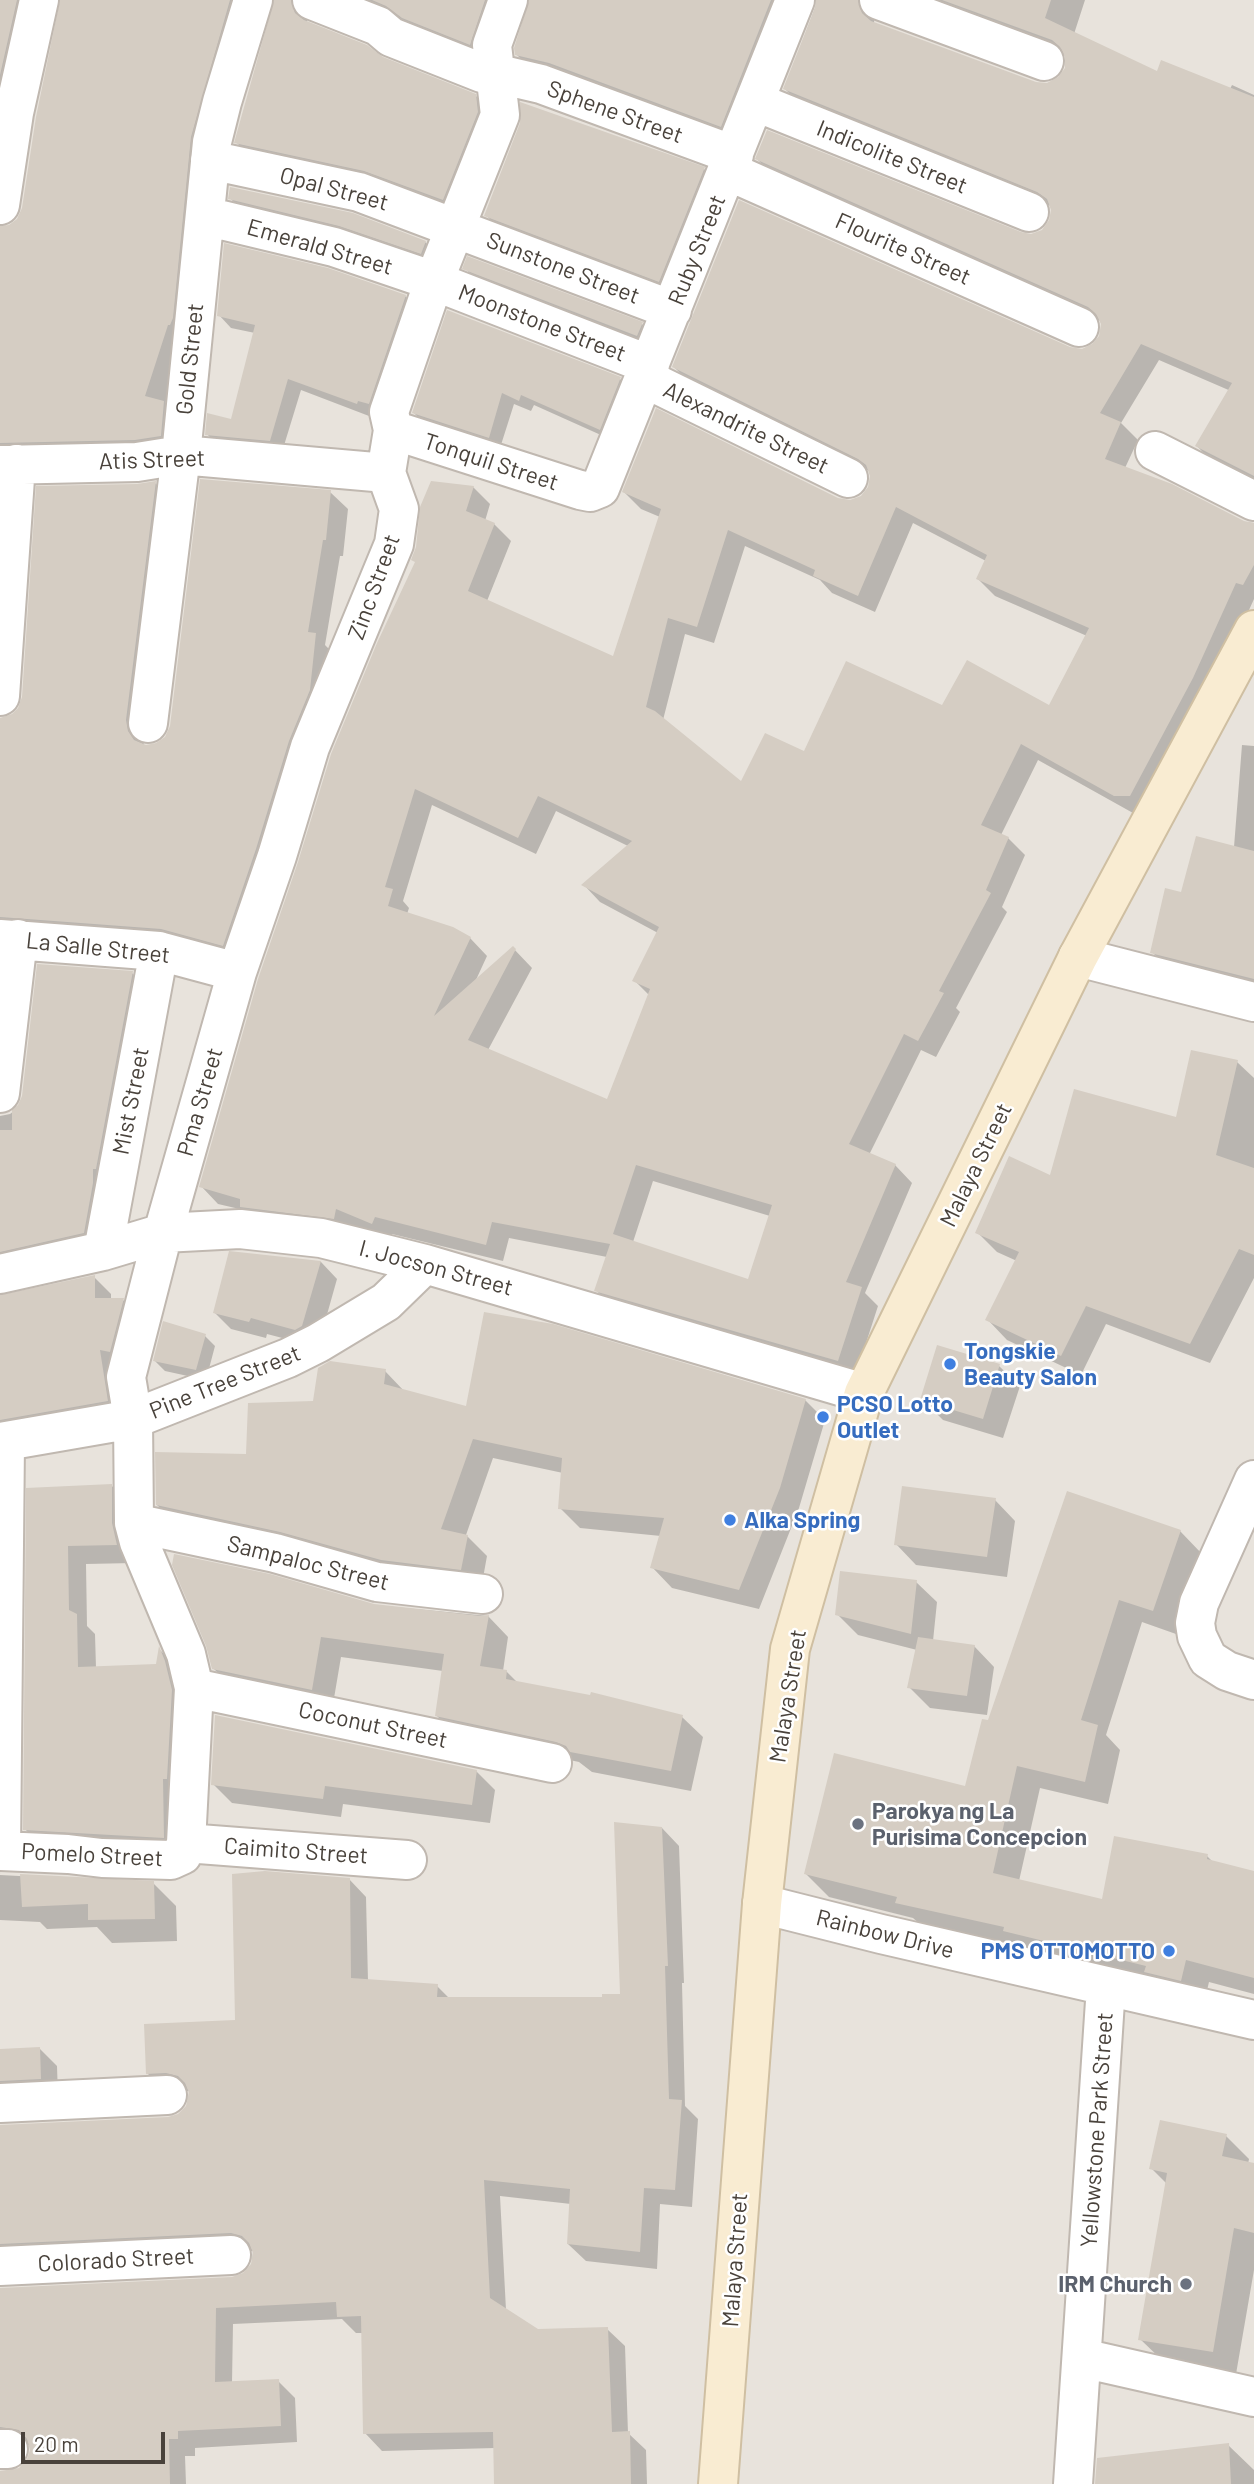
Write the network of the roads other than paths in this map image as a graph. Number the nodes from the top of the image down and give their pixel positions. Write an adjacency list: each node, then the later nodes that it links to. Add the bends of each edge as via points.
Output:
1 (38, 0): 12 (street)
2 (253, 0): 10 (street, Gold Street)
3 (312, 0): 8 (street, Sphene Street, via 482,74)
4 (508, 0): 8 (street, Zinc Street, via 492,45)
5 (795, 0): 9 (street, Ruby Street)
6 (879, 0): 7 (street)
7 (1044, 61)
8 (495, 73): 11 (street, Sphene Street, via 541,84); 15 (street, Zinc Street, via 500,115)
9 (755, 102): 11 (street, Ruby Street); 13 (street, Indicolite Street)
10 (210, 160): 14 (street, Gold Street); 15 (street, Opal Street, via 359,192)
11 (731, 163): 17 (street, Ruby Street); 18 (street, Flourite Street)
12 (0, 205)
13 (1028, 212)
14 (205, 216): 16 (street, Emerald Street, via 334,247); 22 (street, Gold Street)
15 (455, 226): 16 (street, Zinc Street); 17 (street, Sunstone Street)
16 (434, 281): 19 (street, Moonstone Street); 20 (street, Zinc Street, via 393,397 389,412)
17 (672, 310): 19 (street, Ruby Street)
18 (1079, 327)
19 (647, 371): 25 (street, Alexandrite Street); 26 (street, Ruby Street, via 600,488)
20 (393, 430): 24 (street, Zinc Street); 26 (street, Tonquil Street)
21 (1155, 451): 27 (street)
22 (181, 455): 23 (street, Atis Street, via 137,462); 24 (street, Atis Street); 30 (street, Gold Street)
23 (8, 465): 29 (street)
24 (386, 473): 34 (street, Zinc Street, via 399,509 394,544 310,747)
25 (848, 478)
26 (590, 492)
27 (1254, 501)
28 (1254, 630): 33 (street, Malaya Street)
29 (0, 696)
30 (148, 723)
31 (9, 939): 32 (street, La Salle Street); 36 (street)
32 (159, 951): 34 (street, La Salle Street); 38 (street, Mist Street)
33 (1078, 957): 35 (street); 41 (street, Malaya Street)
34 (237, 972): 37 (street, Pma Street)
35 (1254, 1002)
36 (0, 1093)
37 (163, 1233): 38 (street, I. Jocson Street); 39 (street, I. Jocson Street, via 240,1229 321,1238); 42 (street, Pma Street, via 126,1377)
38 (103, 1251): 40 (street, I. Jocson Street)
39 (425, 1264): 41 (street, I. Jocson Street); 42 (street, Pine Tree Street, via 386,1302 318,1343)
40 (0, 1274)
41 (864, 1392): 53 (street, Malaya Street, via 790,1649)
42 (133, 1419): 43 (street, Pine Tree Street); 45 (street, Pma Street)
43 (2, 1442): 51 (street)
44 (1254, 1480): 47 (street, via 1195,1613 1197,1636 1208,1658 1227,1671)
45 (134, 1523): 46 (street, Sampaloc Street, via 275,1553 377,1582); 48 (street, Pma Street, via 186,1654)
46 (483, 1594)
47 (1254, 1680)
48 (194, 1688): 49 (street, Coconut Street); 50 (street, Pma Street)
49 (552, 1763)
50 (184, 1849): 51 (street, Pomelo Street, via 171,1860); 52 (street, Caimito Street)
51 (0, 1851)
52 (407, 1860)
53 (762, 1904): 54 (street, Rainbow Drive); 62 (street, Malaya Street)
54 (1106, 1986): 55 (street, Rainbow Drive); 60 (street, Yellowstone Park Street)
55 (1254, 2020)
56 (167, 2095): 57 (street)
57 (0, 2103)
58 (231, 2255): 59 (street, Colorado Street)
59 (0, 2266)
60 (1082, 2358): 61 (street); 63 (street, Yellowstone Park Street)
61 (1254, 2397)
62 (718, 2484)
63 (1073, 2484)

